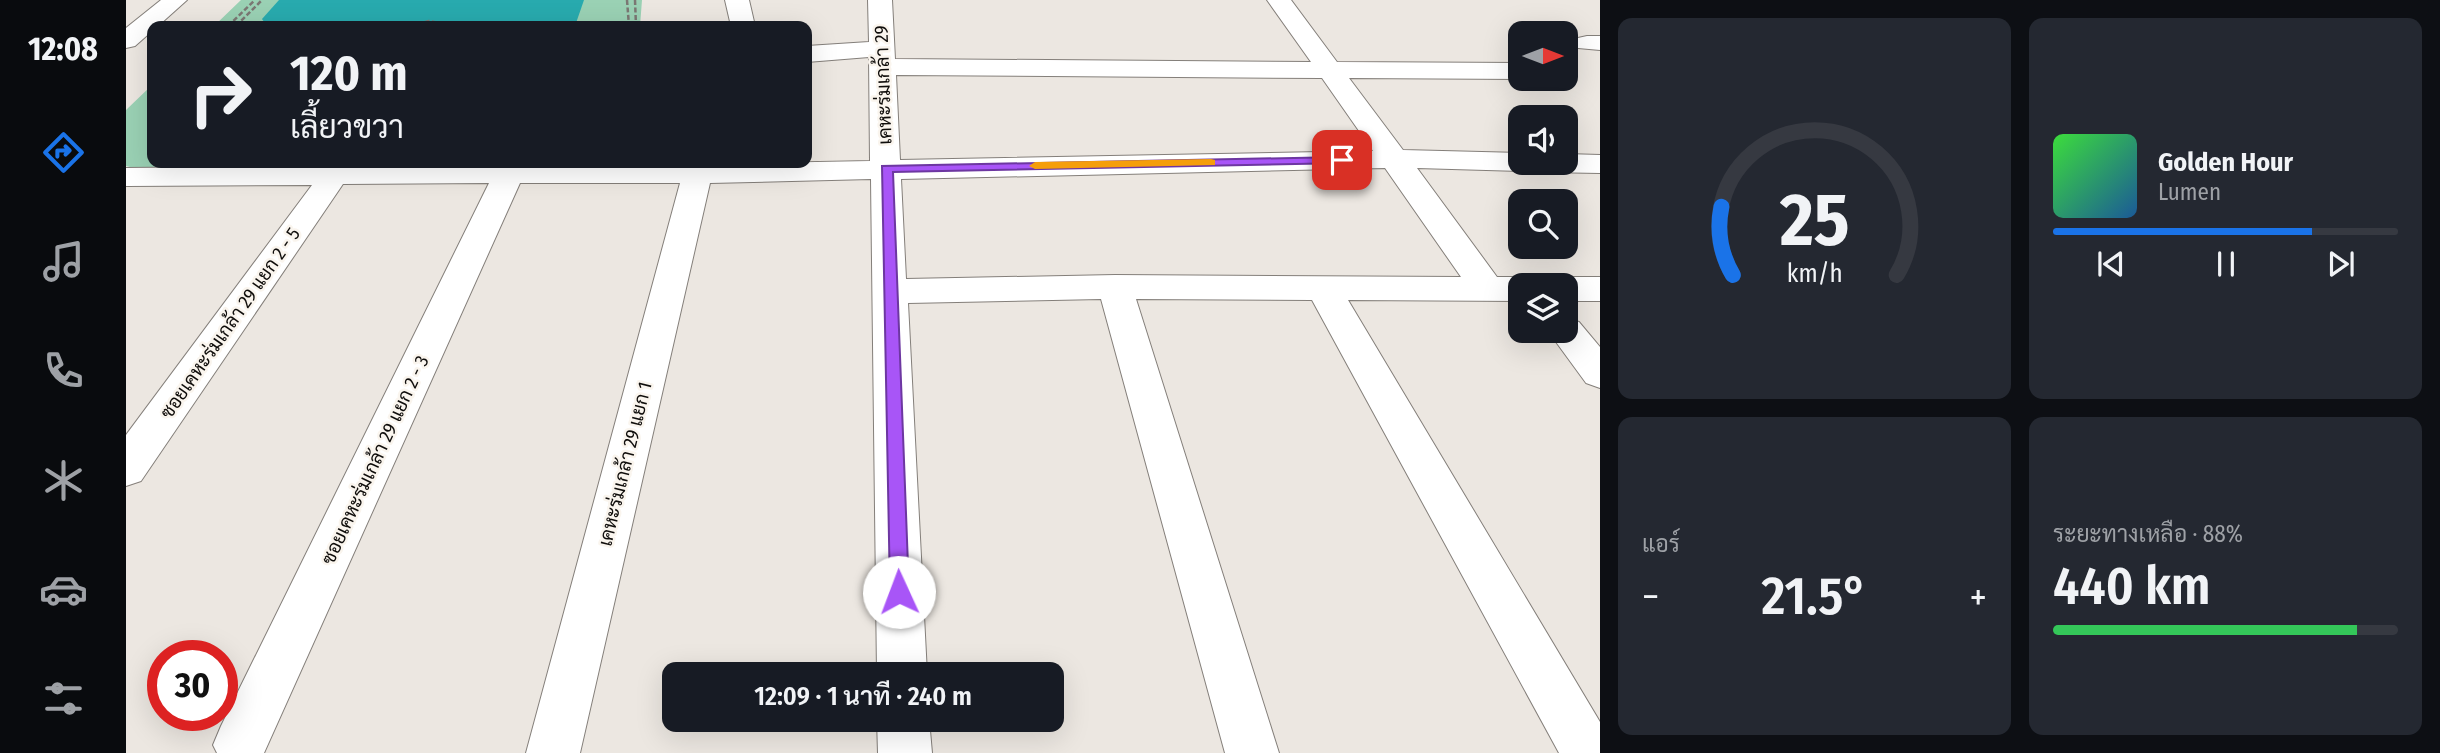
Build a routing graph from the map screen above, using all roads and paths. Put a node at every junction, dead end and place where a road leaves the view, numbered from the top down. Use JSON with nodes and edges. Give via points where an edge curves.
{"nodes":[{"id":1,"x":175,"y":0,"type":"edge"},
{"id":2,"x":254,"y":0,"type":"edge"},
{"id":3,"x":262,"y":0,"type":"edge"},
{"id":4,"x":627,"y":0,"type":"edge"},
{"id":5,"x":635,"y":0,"type":"edge"},
{"id":6,"x":737,"y":0,"type":"edge"},
{"id":7,"x":880,"y":0,"type":"edge"},
{"id":8,"x":1279,"y":0,"type":"edge"},
{"id":9,"x":150,"y":21,"type":"edge"},
{"id":10,"x":233,"y":21,"type":"edge"},
{"id":11,"x":241,"y":21,"type":"edge"},
{"id":12,"x":629,"y":21,"type":"edge"},
{"id":13,"x":636,"y":21,"type":"edge"},
{"id":14,"x":742,"y":21,"type":"edge"},
{"id":15,"x":147,"y":23,"type":"edge"},
{"id":16,"x":126,"y":41,"type":"edge"},
{"id":17,"x":812,"y":54,"type":"edge"},
{"id":18,"x":881,"y":58,"type":"junction"},
{"id":19,"x":1327,"y":69,"type":"junction"},
{"id":20,"x":1508,"y":71,"type":"edge"},
{"id":21,"x":1395,"y":159,"type":"junction"},
{"id":22,"x":1508,"y":162,"type":"edge"},
{"id":23,"x":1578,"y":164,"type":"edge"},
{"id":24,"x":1600,"y":164,"type":"edge"},
{"id":25,"x":770,"y":168,"type":"edge"},
{"id":26,"x":887,"y":168,"type":"junction"},
{"id":27,"x":509,"y":174,"type":"junction"},
{"id":28,"x":696,"y":175,"type":"junction"},
{"id":29,"x":333,"y":177,"type":"junction"},
{"id":30,"x":137,"y":178,"type":"edge"},
{"id":31,"x":126,"y":202,"type":"edge"},
{"id":32,"x":1115,"y":286,"type":"junction"},
{"id":33,"x":1323,"y":288,"type":"junction"},
{"id":34,"x":1504,"y":289,"type":"edge"},
{"id":35,"x":1578,"y":289,"type":"edge"},
{"id":36,"x":1600,"y":289,"type":"edge"},
{"id":37,"x":890,"y":291,"type":"junction"},
{"id":38,"x":1576,"y":343,"type":"edge"},
{"id":39,"x":1600,"y":373,"type":"edge"},
{"id":40,"x":126,"y":468,"type":"edge"},
{"id":41,"x":902,"y":662,"type":"edge"},
{"id":42,"x":904,"y":732,"type":"edge"},
{"id":43,"x":240,"y":745,"type":"dead end"},
{"id":44,"x":553,"y":753,"type":"edge"},
{"id":45,"x":905,"y":753,"type":"edge"},
{"id":46,"x":1252,"y":753,"type":"edge"},
{"id":47,"x":1588,"y":753,"type":"edge"}],
"edges":[{"from":1,"to":9,"type":"street"},
{"from":2,"to":10,"type":"path"},
{"from":3,"to":11,"type":"path"},
{"from":4,"to":12,"type":"path"},
{"from":5,"to":13,"type":"path"},
{"from":6,"to":14,"type":"street"},
{"from":7,"to":18,"type":"street","name":"เคหะร่มเกล้า 29"},
{"from":8,"to":19,"type":"street"},
{"from":15,"to":16,"type":"street"},
{"from":17,"to":18,"type":"street"},
{"from":18,"to":19,"type":"street"},
{"from":18,"to":26,"type":"street","name":"เคหะร่มเกล้า 29"},
{"from":19,"to":20,"type":"street"},
{"from":19,"to":21,"type":"street"},
{"from":21,"to":22,"type":"street"},
{"from":21,"to":26,"type":"street"},
{"from":21,"to":34,"type":"street"},
{"from":23,"to":24,"type":"street"},
{"from":25,"to":26,"type":"street"},
{"from":25,"to":28,"type":"street"},
{"from":26,"to":37,"type":"street","name":"เคหะร่มเกล้า 29"},
{"from":27,"to":28,"type":"street"},
{"from":27,"to":29,"type":"street"},
{"from":27,"to":43,"type":"street","name":"ซอยเคหะร่มเกล้า 29 แยก 2 - 3"},
{"from":28,"to":44,"type":"street","name":"เคหะร่มเกล้า 29 แยก 1"},
{"from":29,"to":30,"type":"street"},
{"from":29,"to":40,"type":"street","name":"ซอยเคหะร่มเกล้า 29 แยก 2 - 5"},
{"from":30,"to":31,"type":"street"},
{"from":32,"to":33,"type":"street"},
{"from":32,"to":37,"type":"street"},
{"from":32,"to":46,"type":"street"},
{"from":33,"to":34,"type":"street"},
{"from":33,"to":47,"type":"street"},
{"from":35,"to":36,"type":"street"},
{"from":37,"to":41,"type":"street","name":"เคหะร่มเกล้า 29"},
{"from":38,"to":39,"type":"street"},
{"from":42,"to":45,"type":"street"}]}
